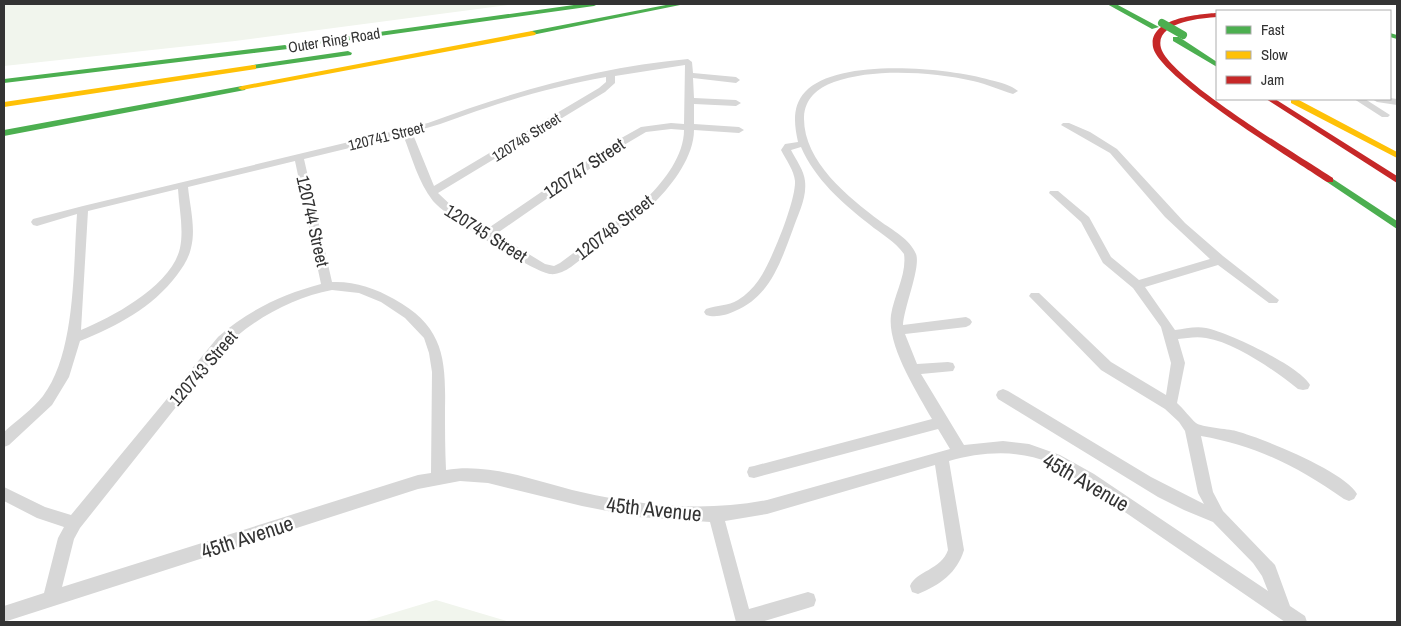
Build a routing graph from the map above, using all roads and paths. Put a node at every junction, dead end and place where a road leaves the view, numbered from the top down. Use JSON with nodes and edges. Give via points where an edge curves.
{"nodes":[{"id":1,"x":594,"y":4,"type":"edge"},
{"id":2,"x":668,"y":4,"type":"edge"},
{"id":3,"x":681,"y":4,"type":"edge"},
{"id":4,"x":1111,"y":4,"type":"edge"},
{"id":5,"x":1125,"y":4,"type":"edge"},
{"id":6,"x":1216,"y":15,"type":"edge"},
{"id":7,"x":1159,"y":25,"type":"junction"},
{"id":8,"x":1180,"y":37,"type":"junction"},
{"id":9,"x":434,"y":40,"type":"dead end"},
{"id":10,"x":314,"y":43,"type":"dead end"},
{"id":11,"x":356,"y":52,"type":"dead end"},
{"id":12,"x":1216,"y":55,"type":"edge"},
{"id":13,"x":395,"y":59,"type":"junction"},
{"id":14,"x":688,"y":62,"type":"joint"},
{"id":15,"x":1216,"y":64,"type":"edge"},
{"id":16,"x":611,"y":74,"type":"junction"},
{"id":17,"x":690,"y":75,"type":"junction"},
{"id":18,"x":736,"y":80,"type":"dead end"},
{"id":19,"x":4,"y":81,"type":"edge"},
{"id":20,"x":4,"y":89,"type":"edge"},
{"id":21,"x":1013,"y":91,"type":"dead end"},
{"id":22,"x":1272,"y":100,"type":"edge"},
{"id":23,"x":1287,"y":100,"type":"edge"},
{"id":24,"x":1291,"y":100,"type":"edge"},
{"id":25,"x":1360,"y":100,"type":"edge"},
{"id":26,"x":1384,"y":100,"type":"edge"},
{"id":27,"x":690,"y":101,"type":"junction"},
{"id":28,"x":1397,"y":102,"type":"edge"},
{"id":29,"x":736,"y":103,"type":"dead end"},
{"id":30,"x":4,"y":105,"type":"edge"},
{"id":31,"x":1385,"y":115,"type":"dead end"},
{"id":32,"x":4,"y":121,"type":"edge"},
{"id":33,"x":1066,"y":125,"type":"dead end"},
{"id":34,"x":689,"y":128,"type":"junction"},
{"id":35,"x":739,"y":130,"type":"dead end"},
{"id":36,"x":407,"y":131,"type":"junction"},
{"id":37,"x":4,"y":133,"type":"edge"},
{"id":38,"x":802,"y":144,"type":"junction"},
{"id":39,"x":1397,"y":155,"type":"edge"},
{"id":40,"x":298,"y":157,"type":"junction"},
{"id":41,"x":1397,"y":170,"type":"edge"},
{"id":42,"x":1397,"y":180,"type":"edge"},
{"id":43,"x":182,"y":185,"type":"junction"},
{"id":44,"x":432,"y":192,"type":"junction"},
{"id":45,"x":1054,"y":193,"type":"dead end"},
{"id":46,"x":83,"y":209,"type":"junction"},
{"id":47,"x":37,"y":222,"type":"dead end"},
{"id":48,"x":1397,"y":226,"type":"edge"},
{"id":49,"x":487,"y":235,"type":"junction"},
{"id":50,"x":1219,"y":260,"type":"junction"},
{"id":51,"x":552,"y":271,"type":"joint"},
{"id":52,"x":1137,"y":285,"type":"junction"},
{"id":53,"x":327,"y":286,"type":"junction"},
{"id":54,"x":1035,"y":296,"type":"dead end"},
{"id":55,"x":1273,"y":300,"type":"dead end"},
{"id":56,"x":710,"y":312,"type":"dead end"},
{"id":57,"x":966,"y":322,"type":"dead end"},
{"id":58,"x":898,"y":330,"type":"junction"},
{"id":59,"x":1171,"y":336,"type":"junction"},
{"id":60,"x":74,"y":338,"type":"junction"},
{"id":61,"x":948,"y":367,"type":"dead end"},
{"id":62,"x":913,"y":369,"type":"junction"},
{"id":63,"x":1303,"y":385,"type":"dead end"},
{"id":64,"x":1003,"y":395,"type":"dead end"},
{"id":65,"x":1170,"y":405,"type":"junction"},
{"id":66,"x":942,"y":422,"type":"junction"},
{"id":67,"x":1192,"y":429,"type":"junction"},
{"id":68,"x":4,"y":441,"type":"edge"},
{"id":69,"x":960,"y":452,"type":"junction"},
{"id":70,"x":942,"y":458,"type":"junction"},
{"id":71,"x":754,"y":472,"type":"dead end"},
{"id":72,"x":439,"y":477,"type":"junction"},
{"id":73,"x":4,"y":494,"type":"edge"},
{"id":74,"x":1349,"y":494,"type":"dead end"},
{"id":75,"x":716,"y":515,"type":"junction"},
{"id":76,"x":1218,"y":516,"type":"junction"},
{"id":77,"x":74,"y":523,"type":"junction"},
{"id":78,"x":918,"y":586,"type":"dead end"},
{"id":79,"x":51,"y":599,"type":"junction"},
{"id":80,"x":808,"y":600,"type":"dead end"},
{"id":81,"x":1284,"y":612,"type":"junction"},
{"id":82,"x":4,"y":614,"type":"edge"},
{"id":83,"x":744,"y":621,"type":"edge"},
{"id":84,"x":1299,"y":622,"type":"edge"}],
"edges":[{"from":1,"to":10,"type":"main road","name":"Outer Ring Road"},
{"from":2,"to":9,"type":"main road"},
{"from":3,"to":13,"type":"main road"},
{"from":4,"to":7,"type":"main road"},
{"from":5,"to":7,"type":"main road"},
{"from":6,"to":48,"type":"main road","via":[[1184,19],[1165,28],[1158,38],[1157,47],[1166,62],[1207,97]]},
{"from":7,"to":8,"type":"main road"},
{"from":8,"to":12,"type":"main road"},
{"from":8,"to":15,"type":"main road"},
{"from":11,"to":30,"type":"main road","name":"Outer Ring Road"},
{"from":13,"to":32,"type":"main road"},
{"from":13,"to":37,"type":"main road"},
{"from":14,"to":16,"type":"street","name":"120741 Street"},
{"from":14,"to":17,"type":"street","name":"120748 Street"},
{"from":16,"to":36,"type":"street","name":"120741 Street","via":[[493,102]]},
{"from":16,"to":44,"type":"street","name":"120746 Street","via":[[610,83],[602,90]]},
{"from":17,"to":18,"type":"street"},
{"from":17,"to":27,"type":"street","name":"120748 Street"},
{"from":19,"to":20,"type":"main road","name":"Outer Ring Road","via":[[294,46]]},
{"from":21,"to":38,"type":"street","via":[[988,81],[936,72],[896,71],[844,76],[817,87],[806,98],[799,114]]},
{"from":22,"to":42,"type":"main road"},
{"from":23,"to":41,"type":"main road"},
{"from":24,"to":39,"type":"main road"},
{"from":25,"to":31,"type":"street"},
{"from":26,"to":28,"type":"street"},
{"from":27,"to":29,"type":"street"},
{"from":27,"to":34,"type":"street","name":"120748 Street"},
{"from":33,"to":50,"type":"street","via":[[1098,140],[1118,155],[1168,214]]},
{"from":34,"to":35,"type":"street","name":"120747 Street"},
{"from":34,"to":49,"type":"street","name":"120747 Street","via":[[654,127],[638,132]]},
{"from":34,"to":51,"type":"street","name":"120748 Street","via":[[687,149],[658,194],[567,264]]},
{"from":36,"to":40,"type":"street","name":"120741 Street"},
{"from":36,"to":44,"type":"street","name":"120745 Street"},
{"from":38,"to":56,"type":"street","via":[[789,146],[786,150],[801,186],[766,280],[745,302]]},
{"from":38,"to":58,"type":"street","via":[[844,196],[897,239],[910,254],[911,266],[898,306]]},
{"from":40,"to":43,"type":"street","name":"120741 Street"},
{"from":40,"to":53,"type":"street","name":"120744 Street"},
{"from":43,"to":46,"type":"street","name":"120741 Street"},
{"from":43,"to":60,"type":"street","via":[[185,249],[169,277],[150,298],[126,315]]},
{"from":44,"to":49,"type":"street","name":"120745 Street","via":[[445,208]]},
{"from":45,"to":52,"type":"street","via":[[1085,220],[1107,260]]},
{"from":46,"to":47,"type":"street","name":"120741 Street"},
{"from":46,"to":60,"type":"street"},
{"from":49,"to":51,"type":"street","name":"120745 Street"},
{"from":50,"to":52,"type":"street"},
{"from":50,"to":55,"type":"street"},
{"from":52,"to":59,"type":"street"},
{"from":53,"to":72,"type":"street","name":"120743 Street","via":[[368,291],[410,316],[428,333],[438,362]]},
{"from":53,"to":77,"type":"street","name":"120743 Street","via":[[259,313],[231,333],[208,356]]},
{"from":54,"to":65,"type":"street","via":[[1106,366]]},
{"from":57,"to":58,"type":"street"},
{"from":58,"to":62,"type":"street"},
{"from":59,"to":63,"type":"street","via":[[1191,332],[1219,337],[1281,368]]},
{"from":59,"to":65,"type":"street","via":[[1178,363]]},
{"from":60,"to":68,"type":"street","via":[[56,388],[47,401]]},
{"from":61,"to":62,"type":"street"},
{"from":62,"to":66,"type":"street"},
{"from":64,"to":76,"type":"street","via":[[1051,421],[1167,494]]},
{"from":65,"to":67,"type":"street"},
{"from":66,"to":69,"type":"street"},
{"from":66,"to":71,"type":"street"},
{"from":67,"to":74,"type":"street","via":[[1255,441],[1285,454]]},
{"from":67,"to":76,"type":"street","via":[[1206,493]]},
{"from":69,"to":70,"type":"street","name":"45th Avenue"},
{"from":69,"to":81,"type":"street","name":"45th Avenue","via":[[1002,447],[1029,450],[1055,459],[1090,479]]},
{"from":70,"to":75,"type":"street","name":"45th Avenue","via":[[767,507]]},
{"from":70,"to":78,"type":"street","via":[[956,550],[947,568]]},
{"from":72,"to":75,"type":"street","name":"45th Avenue","via":[[460,474],[488,476],[638,510]]},
{"from":72,"to":79,"type":"street","name":"45th Avenue"},
{"from":73,"to":77,"type":"street","via":[[42,513]]},
{"from":75,"to":83,"type":"street"},
{"from":76,"to":81,"type":"street","via":[[1269,571]]},
{"from":77,"to":79,"type":"street","name":"120743 Street","via":[[66,538]]},
{"from":79,"to":82,"type":"street","name":"45th Avenue"},
{"from":80,"to":83,"type":"street"},
{"from":81,"to":84,"type":"street","name":"45th Avenue"}]}
